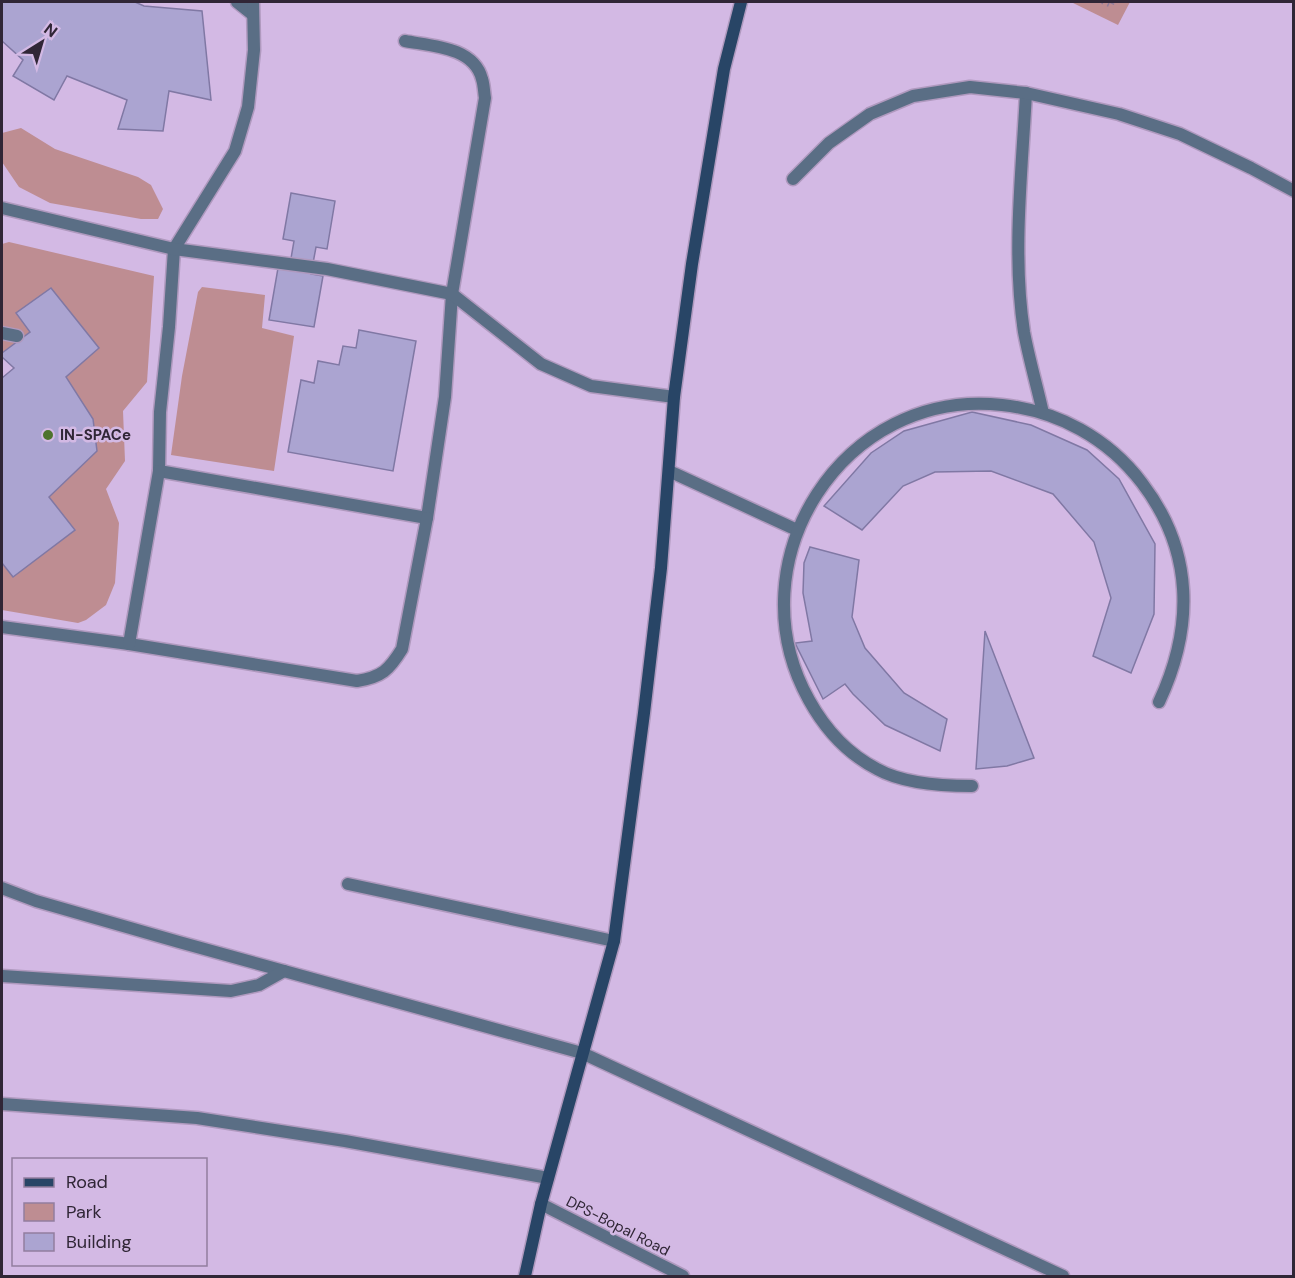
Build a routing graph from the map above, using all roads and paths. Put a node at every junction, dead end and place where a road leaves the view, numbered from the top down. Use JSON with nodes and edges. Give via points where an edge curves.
{"nodes":[{"id":1,"x":237,"y":2,"type":"edge"},
{"id":2,"x":741,"y":2,"type":"edge"},
{"id":3,"x":1102,"y":2,"type":"edge"},
{"id":4,"x":1113,"y":2,"type":"edge"},
{"id":5,"x":252,"y":8,"type":"edge"},
{"id":6,"x":405,"y":41,"type":"dead end"},
{"id":7,"x":1026,"y":93,"type":"junction"},
{"id":8,"x":793,"y":179,"type":"dead end"},
{"id":9,"x":1293,"y":191,"type":"edge"},
{"id":10,"x":2,"y":208,"type":"edge"},
{"id":11,"x":174,"y":249,"type":"junction"},
{"id":12,"x":452,"y":294,"type":"junction"},
{"id":13,"x":2,"y":333,"type":"edge"},
{"id":14,"x":17,"y":336,"type":"dead end"},
{"id":15,"x":674,"y":397,"type":"junction"},
{"id":16,"x":1043,"y":413,"type":"junction"},
{"id":17,"x":159,"y":471,"type":"junction"},
{"id":18,"x":669,"y":471,"type":"junction"},
{"id":19,"x":427,"y":518,"type":"junction"},
{"id":20,"x":797,"y":530,"type":"junction"},
{"id":21,"x":2,"y":627,"type":"edge"},
{"id":22,"x":129,"y":644,"type":"junction"},
{"id":23,"x":1159,"y":702,"type":"dead end"},
{"id":24,"x":972,"y":786,"type":"dead end"},
{"id":25,"x":348,"y":884,"type":"dead end"},
{"id":26,"x":2,"y":888,"type":"edge"},
{"id":27,"x":614,"y":941,"type":"junction"},
{"id":28,"x":284,"y":971,"type":"junction"},
{"id":29,"x":2,"y":976,"type":"edge"},
{"id":30,"x":582,"y":1053,"type":"junction"},
{"id":31,"x":2,"y":1104,"type":"edge"},
{"id":32,"x":548,"y":1178,"type":"junction"},
{"id":33,"x":541,"y":1204,"type":"junction"},
{"id":34,"x":525,"y":1276,"type":"edge"},
{"id":35,"x":683,"y":1276,"type":"edge"},
{"id":36,"x":1063,"y":1276,"type":"edge"}],
"edges":[{"from":1,"to":5,"type":"street"},
{"from":2,"to":15,"type":"street","via":[[724,69]]},
{"from":3,"to":4,"type":"path","via":[[1111,6]]},
{"from":5,"to":11,"type":"street","via":[[255,50],[248,106],[235,151]]},
{"from":6,"to":12,"type":"street","via":[[449,49],[468,58],[482,77],[485,98]]},
{"from":7,"to":8,"type":"street","via":[[970,87],[913,96],[870,114],[829,143]]},
{"from":7,"to":9,"type":"street","via":[[1119,114],[1180,134]]},
{"from":7,"to":16,"type":"street","via":[[1019,276],[1024,332]]},
{"from":10,"to":11,"type":"street"},
{"from":11,"to":12,"type":"street","via":[[327,269]]},
{"from":11,"to":17,"type":"street"},
{"from":12,"to":15,"type":"street","via":[[542,364],[591,386]]},
{"from":12,"to":19,"type":"street","via":[[445,397]]},
{"from":13,"to":14,"type":"street"},
{"from":15,"to":18,"type":"street"},
{"from":16,"to":20,"type":"street","via":[[1017,406],[962,405],[935,409],[884,429],[841,462],[808,506]]},
{"from":16,"to":23,"type":"street","via":[[1093,436],[1128,465],[1164,518],[1174,543],[1183,588],[1183,624],[1176,660]]},
{"from":17,"to":19,"type":"street"},
{"from":17,"to":22,"type":"street"},
{"from":18,"to":20,"type":"street"},
{"from":18,"to":27,"type":"street","via":[[646,702]]},
{"from":19,"to":22,"type":"street","via":[[402,649],[391,667],[375,678],[357,681]]},
{"from":20,"to":24,"type":"street","via":[[784,583],[786,638],[803,690],[817,714],[853,754],[879,771],[911,780]]},
{"from":21,"to":22,"type":"street"},
{"from":25,"to":27,"type":"street"},
{"from":26,"to":28,"type":"street"},
{"from":27,"to":30,"type":"street"},
{"from":28,"to":29,"type":"street","via":[[259,985],[231,992]]},
{"from":28,"to":30,"type":"street"},
{"from":30,"to":32,"type":"street"},
{"from":30,"to":36,"type":"street"},
{"from":31,"to":32,"type":"street","via":[[197,1118]]},
{"from":32,"to":33,"type":"street"},
{"from":33,"to":34,"type":"street"},
{"from":33,"to":35,"type":"street","name":"DPS-Bopal Road"}]}
